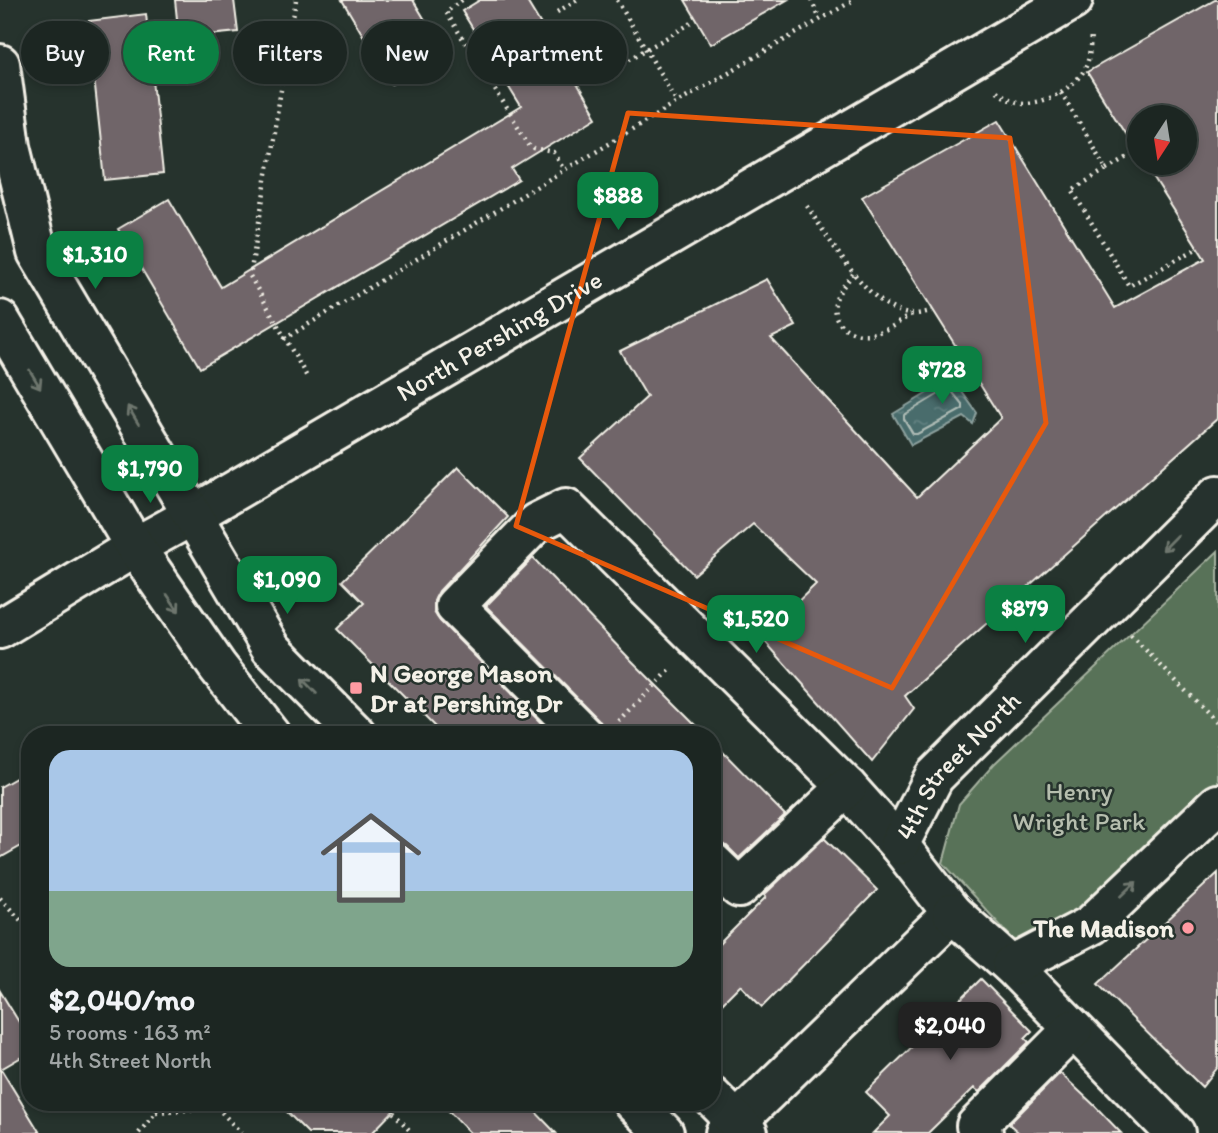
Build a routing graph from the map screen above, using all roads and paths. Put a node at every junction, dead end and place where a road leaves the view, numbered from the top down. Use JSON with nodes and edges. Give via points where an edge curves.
{"nodes":[{"id":1,"x":296,"y":0,"type":"edge"},
{"id":2,"x":463,"y":0,"type":"edge"},
{"id":3,"x":577,"y":0,"type":"edge"},
{"id":4,"x":617,"y":0,"type":"edge"},
{"id":5,"x":811,"y":0,"type":"edge"},
{"id":6,"x":853,"y":0,"type":"edge"},
{"id":7,"x":1073,"y":0,"type":"edge"},
{"id":8,"x":557,"y":12,"type":"dead end"},
{"id":9,"x":820,"y":19,"type":"junction"},
{"id":10,"x":695,"y":21,"type":"dead end"},
{"id":11,"x":1091,"y":35,"type":"dead end"},
{"id":12,"x":647,"y":49,"type":"junction"},
{"id":13,"x":627,"y":61,"type":"edge"},
{"id":14,"x":0,"y":64,"type":"edge"},
{"id":15,"x":996,"y":91,"type":"dead end"},
{"id":16,"x":1061,"y":92,"type":"junction"},
{"id":17,"x":677,"y":102,"type":"junction"},
{"id":18,"x":1127,"y":158,"type":"edge"},
{"id":19,"x":1107,"y":169,"type":"junction"},
{"id":20,"x":564,"y":170,"type":"junction"},
{"id":21,"x":807,"y":206,"type":"dead end"},
{"id":22,"x":1196,"y":249,"type":"dead end"},
{"id":23,"x":853,"y":274,"type":"junction"},
{"id":24,"x":932,"y":311,"type":"dead end"},
{"id":25,"x":911,"y":314,"type":"junction"},
{"id":26,"x":0,"y":320,"type":"edge"},
{"id":27,"x":284,"y":339,"type":"junction"},
{"id":28,"x":307,"y":377,"type":"dead end"},
{"id":29,"x":1218,"y":495,"type":"edge"},
{"id":30,"x":193,"y":515,"type":"junction"},
{"id":31,"x":135,"y":547,"type":"junction"},
{"id":32,"x":0,"y":629,"type":"edge"},
{"id":33,"x":1129,"y":633,"type":"dead end"},
{"id":34,"x":699,"y":640,"type":"junction"},
{"id":35,"x":1218,"y":724,"type":"edge"},
{"id":36,"x":264,"y":726,"type":"edge"},
{"id":37,"x":347,"y":726,"type":"edge"},
{"id":38,"x":594,"y":726,"type":"edge"},
{"id":39,"x":605,"y":726,"type":"edge"},
{"id":40,"x":847,"y":787,"type":"junction"},
{"id":41,"x":1218,"y":804,"type":"edge"},
{"id":42,"x":899,"y":845,"type":"junction"},
{"id":43,"x":721,"y":871,"type":"edge"},
{"id":44,"x":0,"y":898,"type":"edge"},
{"id":45,"x":952,"y":913,"type":"junction"},
{"id":46,"x":21,"y":920,"type":"edge"},
{"id":47,"x":1012,"y":966,"type":"junction"},
{"id":48,"x":1073,"y":1029,"type":"junction"},
{"id":49,"x":172,"y":1111,"type":"edge"},
{"id":50,"x":221,"y":1111,"type":"edge"},
{"id":51,"x":392,"y":1111,"type":"edge"},
{"id":52,"x":642,"y":1111,"type":"edge"},
{"id":53,"x":156,"y":1112,"type":"joint"},
{"id":54,"x":731,"y":1121,"type":"edge"},
{"id":55,"x":976,"y":1131,"type":"edge"},
{"id":56,"x":139,"y":1133,"type":"edge"},
{"id":57,"x":241,"y":1133,"type":"edge"},
{"id":58,"x":412,"y":1133,"type":"edge"},
{"id":59,"x":664,"y":1133,"type":"edge"},
{"id":60,"x":1175,"y":1133,"type":"edge"}],
"edges":[{"from":1,"to":27,"type":"path","via":[[250,276]]},
{"from":2,"to":20,"type":"path","via":[[446,12],[529,144],[554,153]]},
{"from":3,"to":8,"type":"path"},
{"from":4,"to":12,"type":"path"},
{"from":5,"to":9,"type":"path"},
{"from":6,"to":9,"type":"path"},
{"from":7,"to":30,"type":"street","name":"North Pershing Drive"},
{"from":9,"to":17,"type":"path"},
{"from":10,"to":12,"type":"path"},
{"from":11,"to":16,"type":"path","via":[[1090,56],[1083,71]]},
{"from":12,"to":13,"type":"path"},
{"from":12,"to":17,"type":"path"},
{"from":30,"to":14,"type":"street","one_way":true,"via":[[37,252],[11,146]]},
{"from":15,"to":16,"type":"path","via":[[1014,102],[1034,102]]},
{"from":16,"to":19,"type":"path"},
{"from":17,"to":20,"type":"path"},
{"from":18,"to":19,"type":"path"},
{"from":19,"to":22,"type":"path","via":[[1072,190],[1129,286]]},
{"from":20,"to":27,"type":"path"},
{"from":21,"to":23,"type":"path"},
{"from":23,"to":25,"type":"path","via":[[882,303]]},
{"from":23,"to":25,"type":"path","via":[[834,309],[844,329],[878,333]]},
{"from":24,"to":25,"type":"path"},
{"from":26,"to":31,"type":"street","one_way":true},
{"from":27,"to":28,"type":"path"},
{"from":29,"to":42,"type":"street","name":"4th Street North","one_way":true,"via":[[934,777]]},
{"from":30,"to":31,"type":"street","name":"North Pershing Drive"},
{"from":37,"to":30,"type":"street","one_way":true,"via":[[271,648]]},
{"from":31,"to":32,"type":"street","name":"North Pershing Drive"},
{"from":31,"to":36,"type":"street","one_way":true,"via":[[216,666]]},
{"from":33,"to":35,"type":"path"},
{"from":34,"to":38,"type":"street","via":[[566,508],[536,523],[455,606]]},
{"from":34,"to":39,"type":"path"},
{"from":34,"to":40,"type":"street"},
{"from":40,"to":42,"type":"street"},
{"from":40,"to":43,"type":"street","via":[[739,888]]},
{"from":47,"to":41,"type":"street","one_way":true,"via":[[1091,925]]},
{"from":42,"to":45,"type":"street","name":"4th Street North"},
{"from":44,"to":46,"type":"path"},
{"from":45,"to":47,"type":"street","name":"4th Street North"},
{"from":45,"to":54,"type":"street"},
{"from":47,"to":48,"type":"street","name":"4th Street North"},
{"from":48,"to":55,"type":"street"},
{"from":48,"to":60,"type":"street","name":"4th Street North"},
{"from":49,"to":53,"type":"path"},
{"from":50,"to":57,"type":"path"},
{"from":51,"to":58,"type":"path"},
{"from":52,"to":59,"type":"street"},
{"from":53,"to":56,"type":"path"}]}
